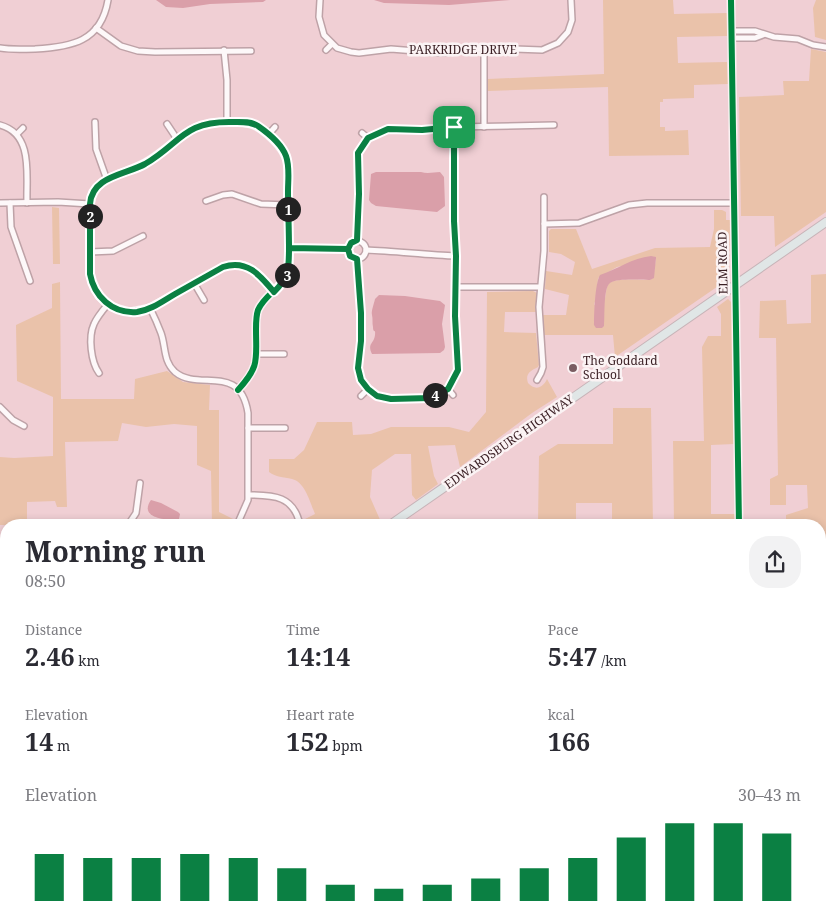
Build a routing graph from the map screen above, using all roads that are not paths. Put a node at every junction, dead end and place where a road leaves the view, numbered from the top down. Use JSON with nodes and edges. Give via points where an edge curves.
{"nodes":[{"id":1,"x":108,"y":0,"type":"edge"},
{"id":2,"x":320,"y":0,"type":"edge"},
{"id":3,"x":571,"y":0,"type":"edge"},
{"id":4,"x":731,"y":0,"type":"edge"},
{"id":5,"x":96,"y":28,"type":"junction"},
{"id":6,"x":731,"y":31,"type":"junction"},
{"id":7,"x":763,"y":35,"type":"junction"},
{"id":8,"x":732,"y":38,"type":"junction"},
{"id":9,"x":332,"y":44,"type":"junction"},
{"id":10,"x":826,"y":47,"type":"edge"},
{"id":11,"x":0,"y":48,"type":"edge"},
{"id":12,"x":484,"y":49,"type":"junction"},
{"id":13,"x":224,"y":50,"type":"junction"},
{"id":14,"x":326,"y":50,"type":"dead end"},
{"id":15,"x":251,"y":51,"type":"dead end"},
{"id":16,"x":95,"y":122,"type":"dead end"},
{"id":17,"x":227,"y":122,"type":"junction"},
{"id":18,"x":167,"y":124,"type":"dead end"},
{"id":19,"x":0,"y":125,"type":"edge"},
{"id":20,"x":554,"y":125,"type":"dead end"},
{"id":21,"x":275,"y":127,"type":"dead end"},
{"id":22,"x":454,"y":127,"type":"junction"},
{"id":23,"x":484,"y":127,"type":"junction"},
{"id":24,"x":23,"y":128,"type":"dead end"},
{"id":25,"x":362,"y":133,"type":"dead end"},
{"id":26,"x":17,"y":134,"type":"junction"},
{"id":27,"x":268,"y":135,"type":"junction"},
{"id":28,"x":368,"y":138,"type":"junction"},
{"id":29,"x":177,"y":139,"type":"junction"},
{"id":30,"x":107,"y":180,"type":"junction"},
{"id":31,"x":544,"y":197,"type":"dead end"},
{"id":32,"x":206,"y":202,"type":"dead end"},
{"id":33,"x":0,"y":203,"type":"edge"},
{"id":34,"x":10,"y":203,"type":"junction"},
{"id":35,"x":27,"y":203,"type":"junction"},
{"id":36,"x":734,"y":203,"type":"junction"},
{"id":37,"x":90,"y":204,"type":"junction"},
{"id":38,"x":288,"y":204,"type":"junction"},
{"id":39,"x":826,"y":222,"type":"edge"},
{"id":40,"x":544,"y":224,"type":"junction"},
{"id":41,"x":143,"y":236,"type":"dead end"},
{"id":42,"x":357,"y":240,"type":"junction"},
{"id":43,"x":289,"y":248,"type":"junction"},
{"id":44,"x":348,"y":249,"type":"junction"},
{"id":45,"x":366,"y":250,"type":"junction"},
{"id":46,"x":90,"y":252,"type":"junction"},
{"id":47,"x":456,"y":256,"type":"junction"},
{"id":48,"x":357,"y":259,"type":"junction"},
{"id":49,"x":30,"y":281,"type":"dead end"},
{"id":50,"x":194,"y":283,"type":"junction"},
{"id":51,"x":734,"y":285,"type":"junction"},
{"id":52,"x":456,"y":287,"type":"junction"},
{"id":53,"x":540,"y":287,"type":"junction"},
{"id":54,"x":274,"y":292,"type":"junction"},
{"id":55,"x":204,"y":300,"type":"dead end"},
{"id":56,"x":108,"y":304,"type":"junction"},
{"id":57,"x":150,"y":308,"type":"junction"},
{"id":58,"x":256,"y":354,"type":"junction"},
{"id":59,"x":284,"y":354,"type":"dead end"},
{"id":60,"x":100,"y":373,"type":"dead end"},
{"id":61,"x":537,"y":380,"type":"dead end"},
{"id":62,"x":368,"y":389,"type":"junction"},
{"id":63,"x":448,"y":389,"type":"junction"},
{"id":64,"x":238,"y":390,"type":"junction"},
{"id":65,"x":453,"y":395,"type":"dead end"},
{"id":66,"x":361,"y":396,"type":"dead end"},
{"id":67,"x":0,"y":407,"type":"edge"},
{"id":68,"x":24,"y":426,"type":"dead end"},
{"id":69,"x":248,"y":428,"type":"junction"},
{"id":70,"x":285,"y":428,"type":"dead end"},
{"id":71,"x":140,"y":483,"type":"dead end"},
{"id":72,"x":249,"y":495,"type":"junction"},
{"id":73,"x":132,"y":519,"type":"edge"},
{"id":74,"x":240,"y":519,"type":"edge"},
{"id":75,"x":298,"y":519,"type":"edge"},
{"id":76,"x":399,"y":519,"type":"edge"},
{"id":77,"x":739,"y":519,"type":"edge"}],
"edges":[{"from":1,"to":5,"type":"street"},
{"from":2,"to":9,"type":"street","via":[[319,23]]},
{"from":3,"to":12,"type":"street","name":"PARKRIDGE DRIVE","via":[[572,20],[564,42],[542,50]]},
{"from":4,"to":6,"type":"street","name":"ELM ROAD"},
{"from":5,"to":11,"type":"street","via":[[80,41],[66,46]]},
{"from":5,"to":13,"type":"street","via":[[121,46],[138,51]]},
{"from":6,"to":7,"type":"street","via":[[754,31]]},
{"from":6,"to":8,"type":"street","name":"ELM ROAD"},
{"from":7,"to":8,"type":"street"},
{"from":7,"to":10,"type":"street","via":[[798,39]]},
{"from":8,"to":36,"type":"street","name":"ELM ROAD"},
{"from":9,"to":12,"type":"street","name":"PARKRIDGE DRIVE","via":[[359,52]]},
{"from":9,"to":14,"type":"street"},
{"from":12,"to":23,"type":"street"},
{"from":13,"to":15,"type":"street"},
{"from":13,"to":17,"type":"street"},
{"from":16,"to":30,"type":"street","via":[[97,154]]},
{"from":17,"to":27,"type":"street","via":[[250,123]]},
{"from":17,"to":29,"type":"street","via":[[200,124]]},
{"from":18,"to":29,"type":"street"},
{"from":19,"to":26,"type":"street"},
{"from":20,"to":23,"type":"street"},
{"from":21,"to":27,"type":"street"},
{"from":22,"to":23,"type":"street"},
{"from":22,"to":28,"type":"street","via":[[388,129]]},
{"from":22,"to":47,"type":"street"},
{"from":24,"to":26,"type":"street"},
{"from":25,"to":28,"type":"street"},
{"from":26,"to":35,"type":"street","via":[[26,156]]},
{"from":27,"to":38,"type":"street","via":[[283,150],[287,160]]},
{"from":28,"to":42,"type":"street","via":[[358,153]]},
{"from":29,"to":30,"type":"street","via":[[147,162]]},
{"from":30,"to":37,"type":"street","via":[[95,188]]},
{"from":31,"to":40,"type":"street"},
{"from":32,"to":38,"type":"street","via":[[223,194],[232,194],[265,204]]},
{"from":33,"to":34,"type":"street"},
{"from":34,"to":35,"type":"street"},
{"from":34,"to":49,"type":"street","via":[[11,227]]},
{"from":35,"to":37,"type":"street"},
{"from":36,"to":40,"type":"street","via":[[647,203],[608,211],[579,223]]},
{"from":36,"to":51,"type":"street","name":"ELM ROAD"},
{"from":37,"to":46,"type":"street"},
{"from":38,"to":43,"type":"street"},
{"from":39,"to":51,"type":"main road","name":"EDWARDSBURG HIGHWAY"},
{"from":40,"to":53,"type":"street"},
{"from":41,"to":46,"type":"street","via":[[113,251]]},
{"from":42,"to":44,"type":"street"},
{"from":42,"to":45,"type":"street","via":[[364,243]]},
{"from":43,"to":44,"type":"street"},
{"from":43,"to":54,"type":"street","via":[[287,275]]},
{"from":44,"to":48,"type":"street","via":[[350,256]]},
{"from":45,"to":47,"type":"street"},
{"from":45,"to":48,"type":"street","via":[[364,256]]},
{"from":46,"to":56,"type":"street","via":[[92,282],[99,296]]},
{"from":47,"to":52,"type":"street"},
{"from":48,"to":62,"type":"street","via":[[361,313],[358,368]]},
{"from":50,"to":54,"type":"street","via":[[223,267],[242,265],[256,271]]},
{"from":50,"to":55,"type":"street"},
{"from":50,"to":57,"type":"street"},
{"from":51,"to":76,"type":"main road","name":"EDWARDSBURG HIGHWAY"},
{"from":51,"to":77,"type":"street","name":"ELM ROAD"},
{"from":52,"to":53,"type":"street"},
{"from":52,"to":63,"type":"street","via":[[458,370]]},
{"from":53,"to":61,"type":"street","via":[[543,367]]},
{"from":54,"to":58,"type":"street","via":[[263,302],[257,315]]},
{"from":56,"to":57,"type":"street","via":[[130,312]]},
{"from":56,"to":60,"type":"street","via":[[92,330],[93,363]]},
{"from":57,"to":64,"type":"street","via":[[162,337],[165,357],[173,370],[185,378],[219,380]]},
{"from":58,"to":59,"type":"street"},
{"from":58,"to":64,"type":"street","via":[[252,374]]},
{"from":62,"to":63,"type":"street","via":[[377,396],[391,399],[430,398]]},
{"from":62,"to":66,"type":"street"},
{"from":63,"to":65,"type":"street"},
{"from":64,"to":69,"type":"street","via":[[247,407]]},
{"from":67,"to":68,"type":"street"},
{"from":69,"to":70,"type":"street"},
{"from":69,"to":72,"type":"street"},
{"from":71,"to":73,"type":"street","via":[[136,513]]},
{"from":72,"to":74,"type":"street"},
{"from":72,"to":75,"type":"street","via":[[272,496],[286,501]]}]}
